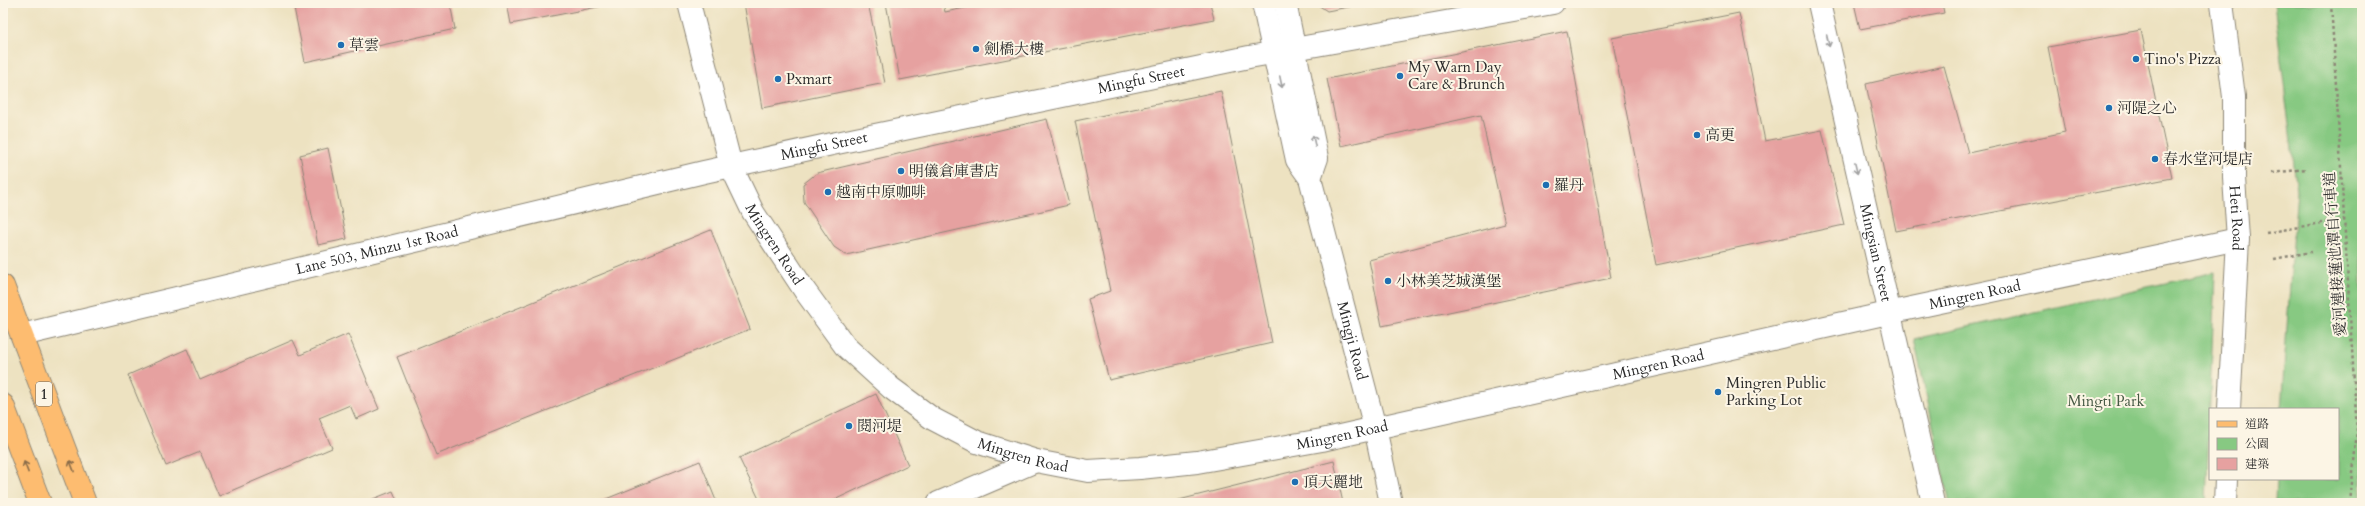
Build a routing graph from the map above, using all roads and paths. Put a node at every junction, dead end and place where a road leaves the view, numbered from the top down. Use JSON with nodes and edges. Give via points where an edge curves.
{"nodes":[{"id":1,"x":688,"y":3,"type":"edge"},
{"id":2,"x":1263,"y":3,"type":"edge"},
{"id":3,"x":1285,"y":3,"type":"edge"},
{"id":4,"x":1553,"y":3,"type":"edge"},
{"id":5,"x":1819,"y":3,"type":"edge"},
{"id":6,"x":2222,"y":3,"type":"edge"},
{"id":7,"x":2330,"y":3,"type":"edge"},
{"id":8,"x":1284,"y":50,"type":"junction"},
{"id":9,"x":731,"y":166,"type":"junction"},
{"id":10,"x":2306,"y":170,"type":"dead end"},
{"id":11,"x":2272,"y":172,"type":"dead end"},
{"id":12,"x":2344,"y":219,"type":"junction"},
{"id":13,"x":2238,"y":239,"type":"junction"},
{"id":14,"x":2311,"y":252,"type":"dead end"},
{"id":15,"x":2274,"y":259,"type":"dead end"},
{"id":16,"x":3,"y":286,"type":"edge"},
{"id":17,"x":1888,"y":313,"type":"junction"},
{"id":18,"x":22,"y":335,"type":"junction"},
{"id":19,"x":3,"y":405,"type":"edge"},
{"id":20,"x":2230,"y":408,"type":"edge"},
{"id":21,"x":1375,"y":428,"type":"junction"},
{"id":22,"x":1036,"y":461,"type":"junction"},
{"id":23,"x":2226,"y":480,"type":"edge"},
{"id":24,"x":40,"y":503,"type":"edge"},
{"id":25,"x":85,"y":503,"type":"edge"},
{"id":26,"x":938,"y":503,"type":"edge"},
{"id":27,"x":1391,"y":503,"type":"edge"},
{"id":28,"x":1933,"y":503,"type":"edge"},
{"id":29,"x":2225,"y":503,"type":"edge"},
{"id":30,"x":2350,"y":503,"type":"edge"}],
"edges":[{"from":1,"to":9,"type":"street","name":"Mingren Road"},
{"from":2,"to":8,"type":"street","name":"Mingji Road"},
{"from":3,"to":8,"type":"street","name":"Mingji Road"},
{"from":4,"to":8,"type":"street","name":"Mingfu Street"},
{"from":5,"to":17,"type":"street","name":"Mingsian Street","one_way":true},
{"from":6,"to":13,"type":"street","name":"Heti Road","via":[[2234,97],[2234,178]]},
{"from":7,"to":12,"type":"path","name":"愛河連接蓮池潭自行車道"},
{"from":8,"to":9,"type":"street","name":"Mingfu Street"},
{"from":8,"to":21,"type":"street","name":"Mingji Road","via":[[1317,158],[1310,178]]},
{"from":9,"to":18,"type":"street","name":"Lane 503, Minzu 1st Road"},
{"from":9,"to":22,"type":"street","name":"Mingren Road","via":[[753,212],[845,346],[891,388],[933,419],[977,442]]},
{"from":10,"to":11,"type":"path"},
{"from":12,"to":13,"type":"path"},
{"from":12,"to":30,"type":"path","name":"愛河連接蓮池潭自行車道","via":[[2357,431]]},
{"from":13,"to":17,"type":"street","name":"Mingren Road"},
{"from":13,"to":20,"type":"street","name":"Heti Road"},
{"from":14,"to":15,"type":"path"},
{"from":16,"to":18,"type":"main road","number":"1"},
{"from":17,"to":21,"type":"street","name":"Mingren Road"},
{"from":17,"to":28,"type":"street","name":"Mingsian Street"},
{"from":25,"to":18,"type":"main road","number":"1","one_way":true},
{"from":24,"to":19,"type":"main road","one_way":true},
{"from":21,"to":22,"type":"street","name":"Mingren Road","via":[[1203,461],[1140,468],[1088,471]]},
{"from":21,"to":27,"type":"street","name":"Mingji Road"},
{"from":22,"to":26,"type":"street"},
{"from":23,"to":29,"type":"street"}]}
